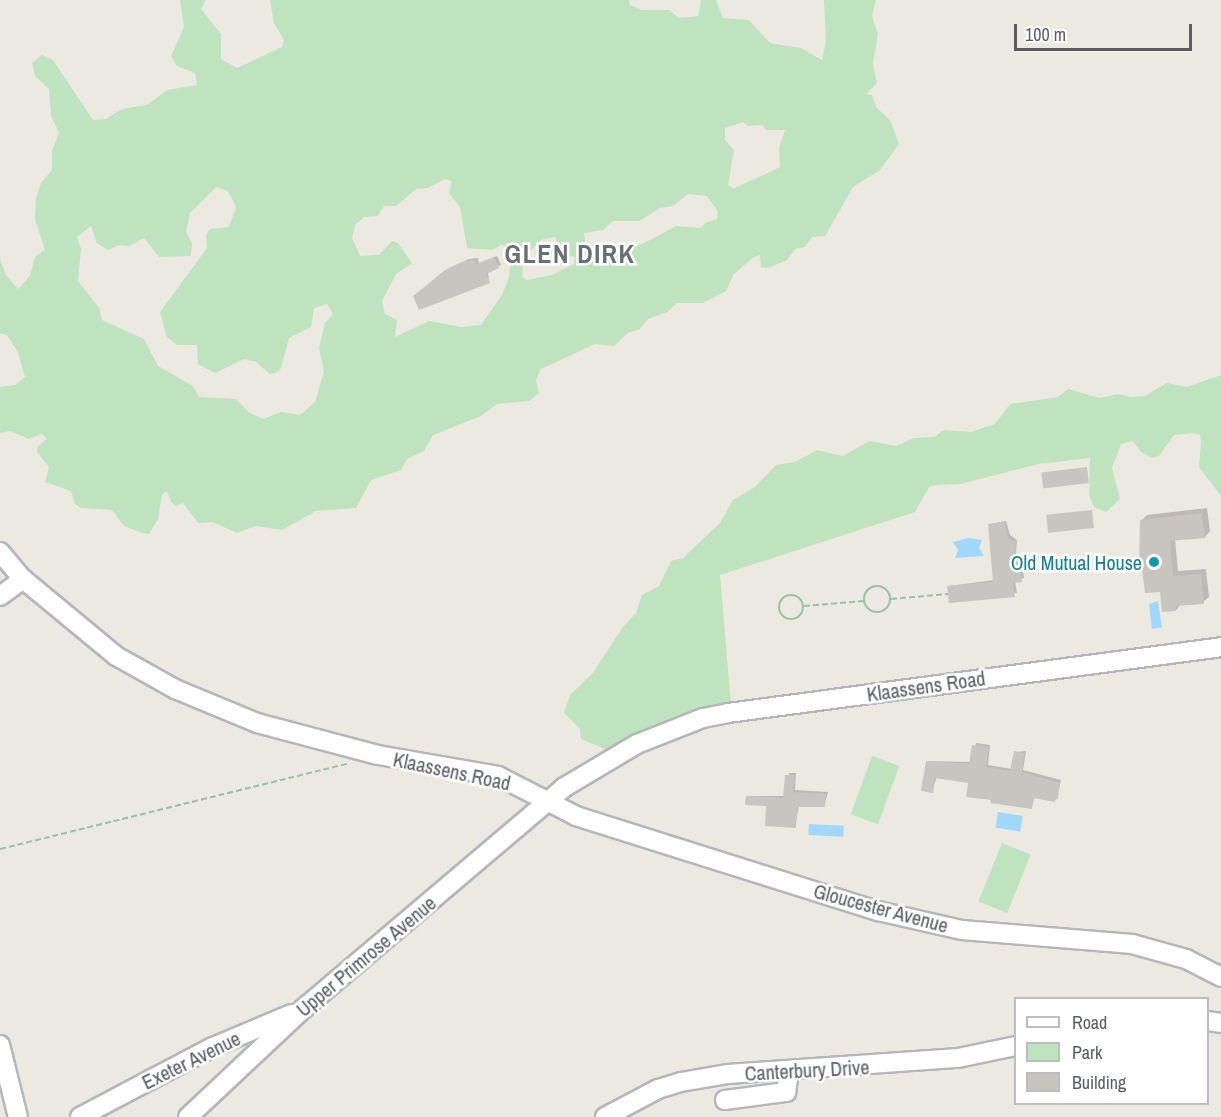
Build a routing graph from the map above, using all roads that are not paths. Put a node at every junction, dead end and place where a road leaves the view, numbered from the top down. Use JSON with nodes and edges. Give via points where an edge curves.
{"nodes":[{"id":1,"x":0,"y":552,"type":"edge"},
{"id":2,"x":23,"y":579,"type":"junction"},
{"id":3,"x":0,"y":596,"type":"edge"},
{"id":4,"x":1221,"y":647,"type":"edge"},
{"id":5,"x":549,"y":800,"type":"junction"},
{"id":6,"x":1221,"y":977,"type":"edge"},
{"id":7,"x":304,"y":1008,"type":"junction"},
{"id":8,"x":0,"y":1045,"type":"edge"},
{"id":9,"x":1014,"y":1046,"type":"edge"},
{"id":10,"x":789,"y":1072,"type":"junction"},
{"id":11,"x":725,"y":1100,"type":"dead end"},
{"id":12,"x":18,"y":1117,"type":"edge"},
{"id":13,"x":80,"y":1117,"type":"edge"},
{"id":14,"x":188,"y":1117,"type":"edge"},
{"id":15,"x":605,"y":1117,"type":"edge"}],
"edges":[{"from":1,"to":2,"type":"street","name":"Klaassens Road"},
{"from":2,"to":3,"type":"street"},
{"from":2,"to":5,"type":"street","name":"Klaassens Road","via":[[116,656],[175,689],[283,730],[378,755],[498,776]]},
{"from":4,"to":5,"type":"street","name":"Klaassens Road","via":[[703,718],[602,762]]},
{"from":5,"to":6,"type":"street","name":"Gloucester Avenue","via":[[591,821],[878,911],[962,930],[1132,945],[1186,959]]},
{"from":5,"to":7,"type":"street","name":"Upper Primrose Avenue"},
{"from":7,"to":13,"type":"street","name":"Exeter Avenue","via":[[213,1047]]},
{"from":7,"to":14,"type":"street","name":"Upper Primrose Avenue"},
{"from":8,"to":12,"type":"street"},
{"from":9,"to":10,"type":"street","name":"Canterbury Drive","via":[[958,1058]]},
{"from":10,"to":11,"type":"street","via":[[789,1089]]},
{"from":10,"to":15,"type":"street","name":"Canterbury Drive","via":[[728,1074],[681,1082],[658,1089]]}]}
